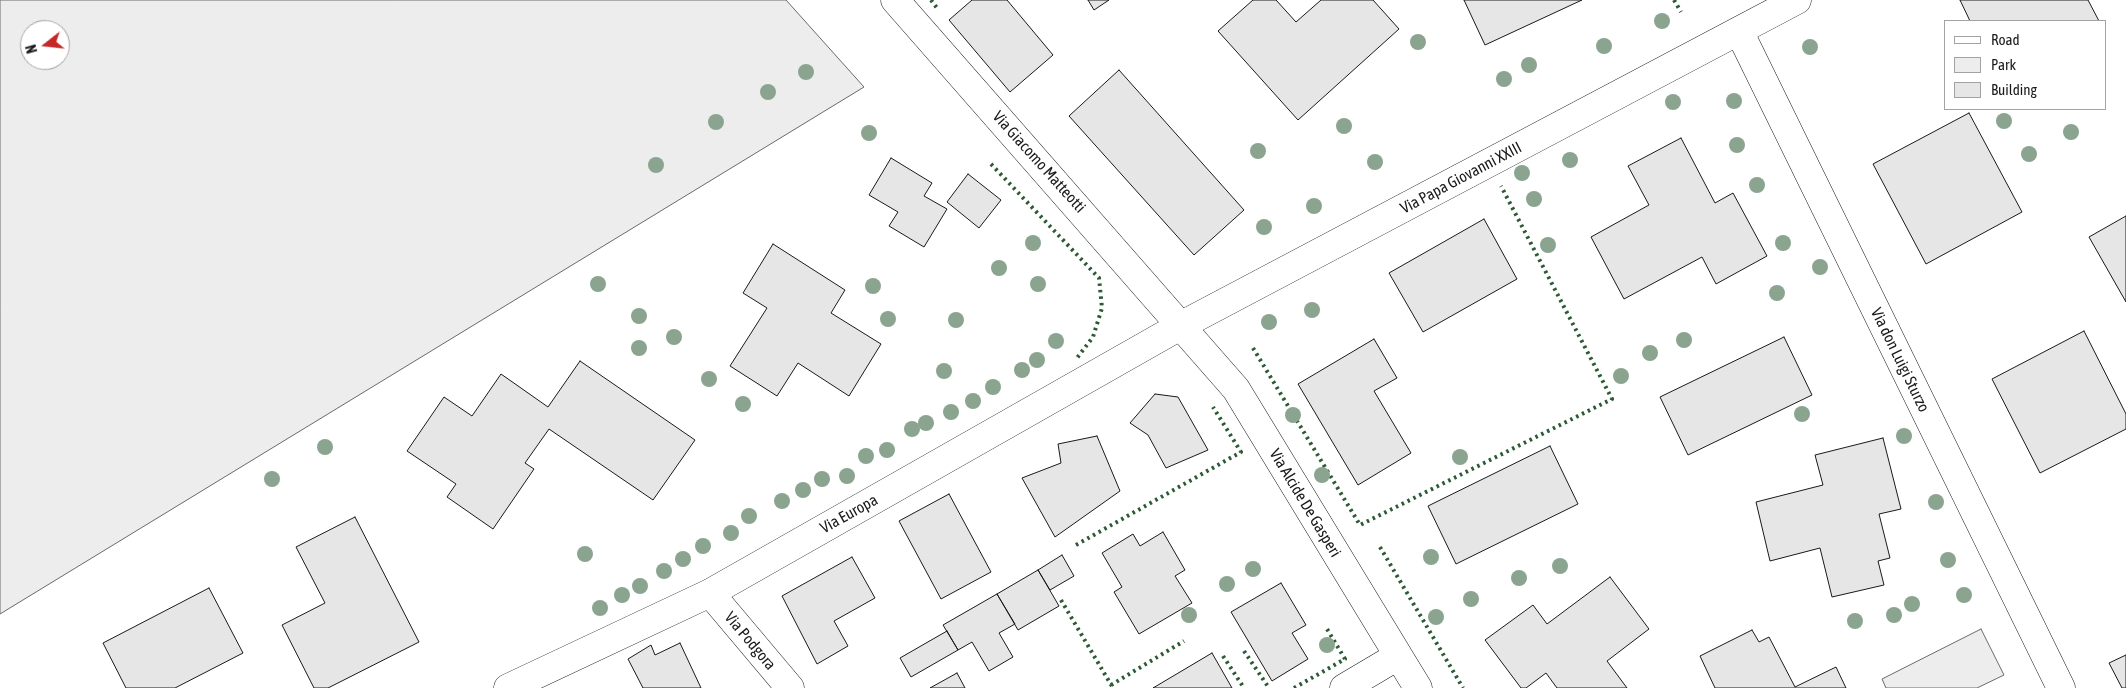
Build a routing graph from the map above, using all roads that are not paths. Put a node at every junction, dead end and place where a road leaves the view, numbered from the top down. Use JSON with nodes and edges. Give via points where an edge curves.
{"nodes":[{"id":1,"x":895,"y":0,"type":"edge"},
{"id":2,"x":1797,"y":0,"type":"edge"},
{"id":3,"x":1739,"y":31,"type":"junction"},
{"id":4,"x":1182,"y":325,"type":"junction"},
{"id":5,"x":710,"y":593,"type":"junction"},
{"id":6,"x":1398,"y":656,"type":"junction"},
{"id":7,"x":508,"y":688,"type":"edge"},
{"id":8,"x":790,"y":688,"type":"edge"},
{"id":9,"x":1344,"y":688,"type":"edge"},
{"id":10,"x":1418,"y":688,"type":"edge"},
{"id":11,"x":2061,"y":688,"type":"edge"}],
"edges":[{"from":1,"to":4,"type":"street","name":"Via Giacomo Matteotti"},
{"from":2,"to":3,"type":"street","name":"Via Papa Giovanni XXIII"},
{"from":3,"to":4,"type":"street","name":"Via Papa Giovanni XXIII"},
{"from":3,"to":11,"type":"street","name":"Via don Luigi Sturzo"},
{"from":4,"to":5,"type":"street","name":"Via Europa"},
{"from":4,"to":6,"type":"street","name":"Via Alcide De Gasperi","via":[[1236,389]]},
{"from":5,"to":7,"type":"street","name":"Via Europa"},
{"from":5,"to":8,"type":"street","name":"Via Podgora"},
{"from":6,"to":9,"type":"street"},
{"from":6,"to":10,"type":"street","name":"Via Alcide De Gasperi"}]}
